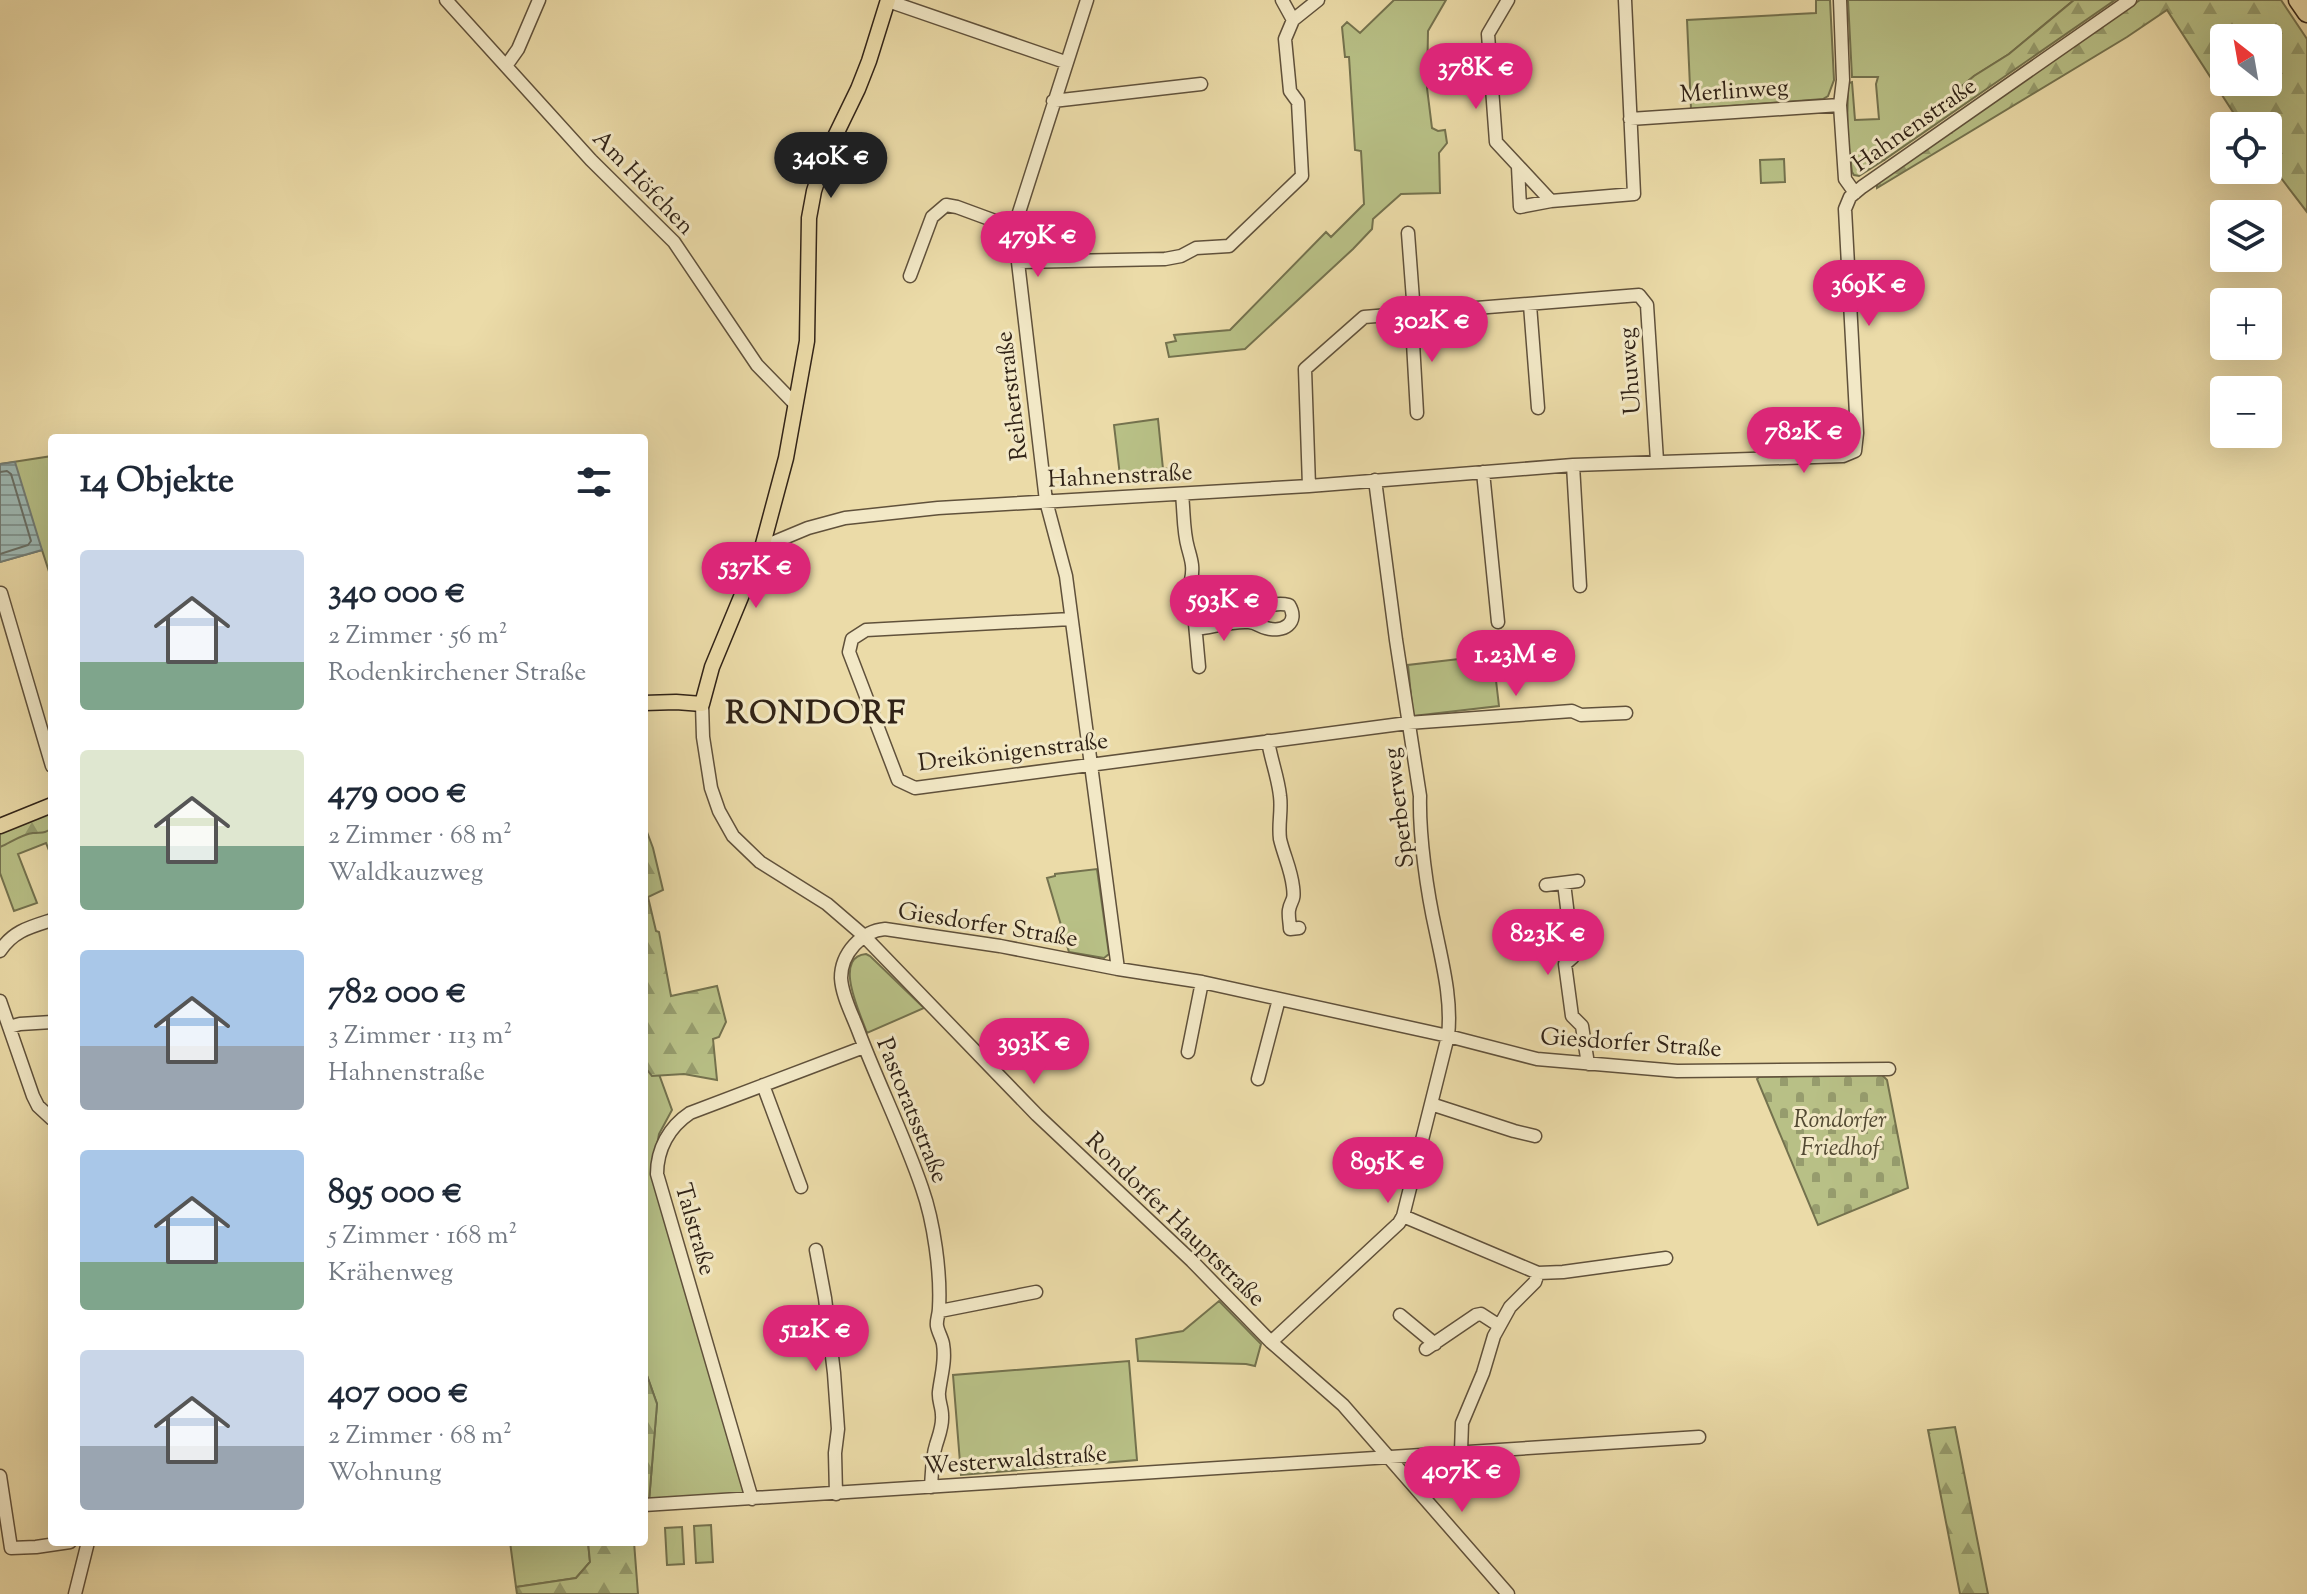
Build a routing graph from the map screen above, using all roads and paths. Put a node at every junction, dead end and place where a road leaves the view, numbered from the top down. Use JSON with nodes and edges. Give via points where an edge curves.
{"nodes":[{"id":1,"x":446,"y":0,"type":"edge"},
{"id":2,"x":539,"y":0,"type":"edge"},
{"id":3,"x":1087,"y":0,"type":"edge"},
{"id":4,"x":1282,"y":0,"type":"edge"},
{"id":5,"x":1318,"y":0,"type":"edge"},
{"id":6,"x":1508,"y":0,"type":"edge"},
{"id":7,"x":1625,"y":0,"type":"edge"},
{"id":8,"x":1840,"y":0,"type":"edge"},
{"id":9,"x":2130,"y":0,"type":"edge"},
{"id":10,"x":2298,"y":0,"type":"edge"},
{"id":11,"x":888,"y":1,"type":"edge"},
{"id":12,"x":2307,"y":13,"type":"edge"},
{"id":13,"x":1293,"y":20,"type":"junction"},
{"id":14,"x":1065,"y":62,"type":"junction"},
{"id":15,"x":506,"y":66,"type":"junction"},
{"id":16,"x":1201,"y":84,"type":"dead end"},
{"id":17,"x":1053,"y":101,"type":"junction"},
{"id":18,"x":1840,"y":105,"type":"junction"},
{"id":19,"x":1630,"y":119,"type":"junction"},
{"id":20,"x":1518,"y":167,"type":"junction"},
{"id":21,"x":1855,"y":193,"type":"junction"},
{"id":22,"x":1551,"y":201,"type":"junction"},
{"id":23,"x":1014,"y":228,"type":"junction"},
{"id":24,"x":1408,"y":233,"type":"dead end"},
{"id":25,"x":1018,"y":262,"type":"junction"},
{"id":26,"x":910,"y":276,"type":"dead end"},
{"id":27,"x":1530,"y":305,"type":"junction"},
{"id":28,"x":1414,"y":313,"type":"junction"},
{"id":29,"x":796,"y":405,"type":"junction"},
{"id":30,"x":1538,"y":408,"type":"dead end"},
{"id":31,"x":1417,"y":413,"type":"dead end"},
{"id":32,"x":1657,"y":461,"type":"junction"},
{"id":33,"x":1573,"y":465,"type":"junction"},
{"id":34,"x":1483,"y":472,"type":"junction"},
{"id":35,"x":1375,"y":480,"type":"junction"},
{"id":36,"x":1309,"y":486,"type":"junction"},
{"id":37,"x":1182,"y":495,"type":"junction"},
{"id":38,"x":1046,"y":501,"type":"junction"},
{"id":39,"x":763,"y":544,"type":"junction"},
{"id":40,"x":1580,"y":586,"type":"dead end"},
{"id":41,"x":1,"y":593,"type":"edge"},
{"id":42,"x":1071,"y":619,"type":"junction"},
{"id":43,"x":1247,"y":622,"type":"dead end"},
{"id":44,"x":1498,"y":622,"type":"dead end"},
{"id":45,"x":1196,"y":629,"type":"junction"},
{"id":46,"x":1199,"y":667,"type":"dead end"},
{"id":47,"x":648,"y":703,"type":"edge"},
{"id":48,"x":702,"y":704,"type":"junction"},
{"id":49,"x":1626,"y":713,"type":"dead end"},
{"id":50,"x":1408,"y":723,"type":"junction"},
{"id":51,"x":1268,"y":741,"type":"junction"},
{"id":52,"x":48,"y":752,"type":"edge"},
{"id":53,"x":1091,"y":765,"type":"junction"},
{"id":54,"x":48,"y":807,"type":"edge"},
{"id":55,"x":0,"y":826,"type":"edge"},
{"id":56,"x":1546,"y":885,"type":"dead end"},
{"id":57,"x":48,"y":921,"type":"edge"},
{"id":58,"x":1299,"y":928,"type":"dead end"},
{"id":59,"x":863,"y":935,"type":"junction"},
{"id":60,"x":0,"y":951,"type":"edge"},
{"id":61,"x":1118,"y":969,"type":"junction"},
{"id":62,"x":1202,"y":982,"type":"junction"},
{"id":63,"x":1279,"y":999,"type":"junction"},
{"id":64,"x":0,"y":1001,"type":"edge"},
{"id":65,"x":48,"y":1022,"type":"edge"},
{"id":66,"x":9,"y":1027,"type":"junction"},
{"id":67,"x":1448,"y":1036,"type":"junction"},
{"id":68,"x":864,"y":1047,"type":"junction"},
{"id":69,"x":1188,"y":1052,"type":"dead end"},
{"id":70,"x":1588,"y":1064,"type":"junction"},
{"id":71,"x":1889,"y":1069,"type":"dead end"},
{"id":72,"x":1258,"y":1079,"type":"dead end"},
{"id":73,"x":763,"y":1085,"type":"junction"},
{"id":74,"x":1431,"y":1104,"type":"junction"},
{"id":75,"x":48,"y":1115,"type":"edge"},
{"id":76,"x":1535,"y":1136,"type":"dead end"},
{"id":77,"x":801,"y":1187,"type":"dead end"},
{"id":78,"x":1403,"y":1216,"type":"junction"},
{"id":79,"x":816,"y":1250,"type":"dead end"},
{"id":80,"x":1666,"y":1258,"type":"dead end"},
{"id":81,"x":1538,"y":1273,"type":"junction"},
{"id":82,"x":1036,"y":1292,"type":"dead end"},
{"id":83,"x":940,"y":1311,"type":"junction"},
{"id":84,"x":1400,"y":1315,"type":"dead end"},
{"id":85,"x":1498,"y":1325,"type":"junction"},
{"id":86,"x":1271,"y":1342,"type":"junction"},
{"id":87,"x":1699,"y":1437,"type":"dead end"},
{"id":88,"x":1461,"y":1451,"type":"junction"},
{"id":89,"x":1242,"y":1452,"type":"dead end"},
{"id":90,"x":1389,"y":1458,"type":"junction"},
{"id":91,"x":1238,"y":1467,"type":"junction"},
{"id":92,"x":0,"y":1476,"type":"edge"},
{"id":93,"x":931,"y":1487,"type":"junction"},
{"id":94,"x":836,"y":1494,"type":"junction"},
{"id":95,"x":752,"y":1499,"type":"junction"},
{"id":96,"x":648,"y":1505,"type":"edge"},
{"id":97,"x":48,"y":1545,"type":"edge"},
{"id":98,"x":87,"y":1546,"type":"edge"},
{"id":99,"x":75,"y":1594,"type":"edge"},
{"id":100,"x":1508,"y":1594,"type":"edge"}],
"edges":[{"from":1,"to":15,"type":"street","name":"Am Höfchen"},
{"from":2,"to":15,"type":"street"},
{"from":3,"to":14,"type":"street","name":"Reiherstraße"},
{"from":4,"to":13,"type":"street"},
{"from":5,"to":13,"type":"street"},
{"from":6,"to":20,"type":"street","via":[[1488,34],[1496,142]]},
{"from":7,"to":19,"type":"street"},
{"from":8,"to":18,"type":"street"},
{"from":9,"to":21,"type":"street","name":"Hahnenstraße"},
{"from":10,"to":12,"type":"highway"},
{"from":11,"to":14,"type":"street"},
{"from":11,"to":29,"type":"main road","name":"Rondorfer Hauptstraße","via":[[876,45],[814,191],[807,341]]},
{"from":13,"to":25,"type":"street","via":[[1285,39],[1290,91],[1298,102],[1302,176],[1229,246],[1196,248],[1165,259]]},
{"from":14,"to":17,"type":"street","name":"Reiherstraße"},
{"from":15,"to":29,"type":"street","name":"Am Höfchen","via":[[674,242],[757,365]]},
{"from":16,"to":17,"type":"street"},
{"from":17,"to":23,"type":"street","name":"Reiherstraße"},
{"from":18,"to":19,"type":"street","name":"Merlinweg"},
{"from":18,"to":21,"type":"street","via":[[1845,179]]},
{"from":19,"to":22,"type":"street","via":[[1634,194]]},
{"from":20,"to":22,"type":"street"},
{"from":20,"to":22,"type":"street","via":[[1520,207]]},
{"from":21,"to":32,"type":"street","name":"Hahnenstraße","via":[[1845,209],[1855,451],[1843,456]]},
{"from":23,"to":25,"type":"street","name":"Reiherstraße"},
{"from":23,"to":26,"type":"street","via":[[946,205],[932,217]]},
{"from":24,"to":28,"type":"street"},
{"from":25,"to":38,"type":"street","name":"Reiherstraße"},
{"from":27,"to":28,"type":"street","name":"Uhuweg"},
{"from":27,"to":30,"type":"street"},
{"from":27,"to":32,"type":"street","name":"Uhuweg","via":[[1639,295],[1647,305]]},
{"from":28,"to":31,"type":"street"},
{"from":28,"to":36,"type":"street","name":"Uhuweg","via":[[1364,317],[1305,369]]},
{"from":29,"to":39,"type":"main road","name":"Rondorfer Hauptstraße"},
{"from":32,"to":33,"type":"street","name":"Hahnenstraße"},
{"from":33,"to":34,"type":"street","name":"Hahnenstraße"},
{"from":33,"to":40,"type":"street"},
{"from":34,"to":35,"type":"street","name":"Hahnenstraße"},
{"from":34,"to":44,"type":"street"},
{"from":35,"to":36,"type":"street","name":"Hahnenstraße"},
{"from":35,"to":50,"type":"street","name":"Sperberweg"},
{"from":36,"to":37,"type":"street","name":"Hahnenstraße"},
{"from":37,"to":38,"type":"street","name":"Hahnenstraße"},
{"from":37,"to":45,"type":"street"},
{"from":38,"to":39,"type":"street","name":"Hahnenstraße","via":[[845,518]]},
{"from":38,"to":42,"type":"street","name":"Reiherstraße"},
{"from":39,"to":48,"type":"main road","name":"Rondorfer Hauptstraße"},
{"from":41,"to":52,"type":"street"},
{"from":42,"to":53,"type":"street","name":"Reiherstraße"},
{"from":42,"to":53,"type":"street","name":"Dreikönigenstraße","via":[[866,630],[852,639],[849,652],[898,780],[906,785]]},
{"from":43,"to":45,"type":"street"},
{"from":45,"to":46,"type":"street"},
{"from":47,"to":48,"type":"main road"},
{"from":48,"to":59,"type":"street","name":"Rondorfer Hauptstraße","via":[[711,788],[733,836],[760,862],[827,904]]},
{"from":49,"to":50,"type":"street","name":"Dreikönigenstraße","via":[[1572,711]]},
{"from":50,"to":51,"type":"street","name":"Dreikönigenstraße"},
{"from":50,"to":67,"type":"street","name":"Sperberweg","via":[[1450,1018]]},
{"from":51,"to":53,"type":"street","name":"Dreikönigenstraße"},
{"from":51,"to":58,"type":"street","via":[[1282,807],[1278,823],[1283,854],[1293,884],[1290,929]]},
{"from":53,"to":61,"type":"street","name":"Reiherstraße"},
{"from":54,"to":55,"type":"main road"},
{"from":56,"to":70,"type":"street","via":[[1571,882],[1573,957],[1565,964],[1566,977]]},
{"from":57,"to":60,"type":"street","via":[[19,931]]},
{"from":59,"to":61,"type":"street","name":"Giesdorfer Straße","via":[[885,929]]},
{"from":59,"to":68,"type":"street","name":"Pastoratsstraße","via":[[843,966],[841,980]]},
{"from":59,"to":86,"type":"street","name":"Rondorfer Hauptstraße","via":[[1037,1115]]},
{"from":61,"to":62,"type":"street","name":"Giesdorfer Straße"},
{"from":62,"to":63,"type":"street","name":"Giesdorfer Straße"},
{"from":62,"to":69,"type":"street"},
{"from":63,"to":67,"type":"street","name":"Giesdorfer Straße"},
{"from":63,"to":72,"type":"street"},
{"from":64,"to":66,"type":"street"},
{"from":65,"to":66,"type":"street"},
{"from":66,"to":75,"type":"street","via":[[33,1096]]},
{"from":67,"to":70,"type":"street","name":"Giesdorfer Straße","via":[[1537,1059]]},
{"from":67,"to":74,"type":"street","name":"Sperberweg"},
{"from":68,"to":73,"type":"street","name":"Talstraße"},
{"from":68,"to":83,"type":"street","name":"Pastoratsstraße","via":[[923,1189]]},
{"from":70,"to":71,"type":"street","name":"Giesdorfer Straße","via":[[1677,1071]]},
{"from":73,"to":77,"type":"street"},
{"from":73,"to":95,"type":"street","name":"Talstraße","via":[[678,1121],[657,1164]]},
{"from":74,"to":76,"type":"street"},
{"from":74,"to":78,"type":"street","name":"Sperberweg"},
{"from":78,"to":81,"type":"street"},
{"from":78,"to":86,"type":"street"},
{"from":79,"to":94,"type":"street","via":[[837,1415]]},
{"from":80,"to":81,"type":"street"},
{"from":81,"to":85,"type":"street"},
{"from":82,"to":83,"type":"street"},
{"from":83,"to":93,"type":"street","name":"Pastoratsstraße","via":[[937,1328],[944,1369],[938,1399],[943,1413]]},
{"from":84,"to":85,"type":"street","via":[[1430,1346],[1476,1315]]},
{"from":85,"to":88,"type":"street","via":[[1462,1423]]},
{"from":86,"to":90,"type":"street","name":"Rondorfer Hauptstraße","via":[[1343,1405]]},
{"from":87,"to":88,"type":"street","name":"Westerwaldstraße"},
{"from":88,"to":90,"type":"street","name":"Westerwaldstraße"},
{"from":89,"to":91,"type":"street"},
{"from":90,"to":91,"type":"street","name":"Westerwaldstraße"},
{"from":90,"to":100,"type":"street","name":"Rondorfer Hauptstraße"},
{"from":91,"to":93,"type":"street","name":"Westerwaldstraße"},
{"from":92,"to":97,"type":"street","via":[[11,1548]]},
{"from":93,"to":94,"type":"street","name":"Westerwaldstraße"},
{"from":94,"to":95,"type":"street","name":"Westerwaldstraße"},
{"from":95,"to":96,"type":"street","name":"Westerwaldstraße"},
{"from":98,"to":99,"type":"street"}]}
